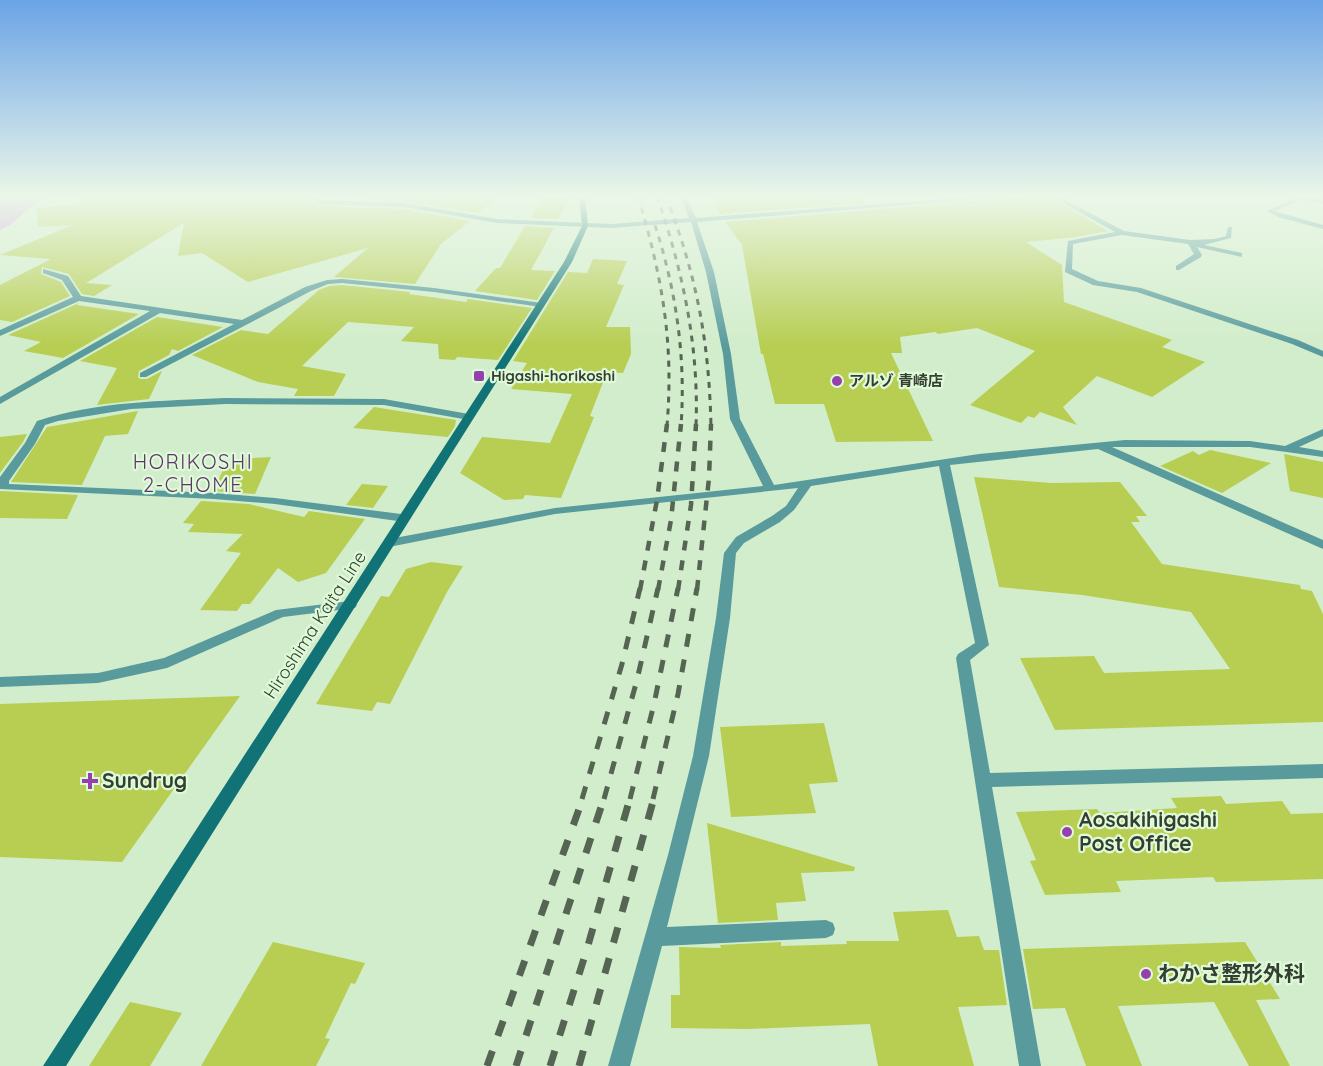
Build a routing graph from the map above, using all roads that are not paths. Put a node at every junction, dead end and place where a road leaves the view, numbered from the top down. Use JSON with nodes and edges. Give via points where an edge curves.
{"nodes":[{"id":1,"x":576,"y":246,"type":"edge"},
{"id":2,"x":702,"y":246,"type":"edge"},
{"id":3,"x":1070,"y":246,"type":"edge"},
{"id":4,"x":1192,"y":246,"type":"edge"},
{"id":5,"x":1199,"y":246,"type":"edge"},
{"id":6,"x":1239,"y":255,"type":"dead end"},
{"id":7,"x":1179,"y":268,"type":"dead end"},
{"id":8,"x":46,"y":271,"type":"dead end"},
{"id":9,"x":78,"y":298,"type":"junction"},
{"id":10,"x":541,"y":305,"type":"junction"},
{"id":11,"x":157,"y":311,"type":"junction"},
{"id":12,"x":243,"y":323,"type":"junction"},
{"id":13,"x":0,"y":333,"type":"edge"},
{"id":14,"x":1323,"y":354,"type":"edge"},
{"id":15,"x":143,"y":375,"type":"dead end"},
{"id":16,"x":0,"y":400,"type":"edge"},
{"id":17,"x":469,"y":417,"type":"junction"},
{"id":18,"x":1323,"y":432,"type":"edge"},
{"id":19,"x":1098,"y":446,"type":"junction"},
{"id":20,"x":1287,"y":449,"type":"junction"},
{"id":21,"x":1323,"y":454,"type":"edge"},
{"id":22,"x":944,"y":463,"type":"junction"},
{"id":23,"x":2,"y":481,"type":"edge"},
{"id":24,"x":807,"y":484,"type":"junction"},
{"id":25,"x":770,"y":489,"type":"junction"},
{"id":26,"x":405,"y":518,"type":"junction"},
{"id":27,"x":389,"y":543,"type":"junction"},
{"id":28,"x":1323,"y":545,"type":"edge"},
{"id":29,"x":350,"y":604,"type":"junction"},
{"id":30,"x":0,"y":682,"type":"edge"},
{"id":31,"x":1323,"y":771,"type":"edge"},
{"id":32,"x":983,"y":780,"type":"junction"},
{"id":33,"x":826,"y":928,"type":"dead end"},
{"id":34,"x":655,"y":937,"type":"junction"},
{"id":35,"x":54,"y":1066,"type":"edge"},
{"id":36,"x":619,"y":1066,"type":"edge"},
{"id":37,"x":1030,"y":1066,"type":"edge"}],
"edges":[{"from":1,"to":10,"type":"main road","name":"Hiroshima Kaita Line"},
{"from":2,"to":25,"type":"street","via":[[719,312],[735,419]]},
{"from":3,"to":14,"type":"street","via":[[1068,270],[1096,283],[1138,290]]},
{"from":4,"to":7,"type":"street","via":[[1198,255]]},
{"from":5,"to":6,"type":"street"},
{"from":8,"to":9,"type":"street","via":[[65,278]]},
{"from":9,"to":11,"type":"street"},
{"from":9,"to":13,"type":"street"},
{"from":10,"to":12,"type":"street","via":[[342,280],[308,289]]},
{"from":10,"to":17,"type":"main road","name":"Hiroshima Kaita Line"},
{"from":11,"to":12,"type":"street"},
{"from":11,"to":16,"type":"street"},
{"from":12,"to":15,"type":"street"},
{"from":17,"to":23,"type":"street","via":[[384,402],[225,401],[131,406],[41,423]]},
{"from":17,"to":26,"type":"main road","name":"Hiroshima Kaita Line"},
{"from":18,"to":20,"type":"street"},
{"from":19,"to":20,"type":"street","via":[[1250,444]]},
{"from":19,"to":22,"type":"street"},
{"from":19,"to":28,"type":"street"},
{"from":20,"to":21,"type":"street"},
{"from":22,"to":24,"type":"street"},
{"from":22,"to":32,"type":"street","via":[[982,645],[963,658]]},
{"from":23,"to":26,"type":"street","via":[[4,487],[235,498]]},
{"from":24,"to":25,"type":"street"},
{"from":24,"to":34,"type":"street","via":[[790,508],[740,540],[730,553],[701,756]]},
{"from":25,"to":27,"type":"street","via":[[555,511]]},
{"from":26,"to":27,"type":"main road","name":"Hiroshima Kaita Line"},
{"from":27,"to":29,"type":"main road","name":"Hiroshima Kaita Line"},
{"from":29,"to":30,"type":"street","via":[[281,613],[166,663],[98,678]]},
{"from":29,"to":35,"type":"main road","name":"Hiroshima Kaita Line"},
{"from":31,"to":32,"type":"street"},
{"from":32,"to":37,"type":"street"},
{"from":33,"to":34,"type":"street"},
{"from":34,"to":36,"type":"street"}]}
